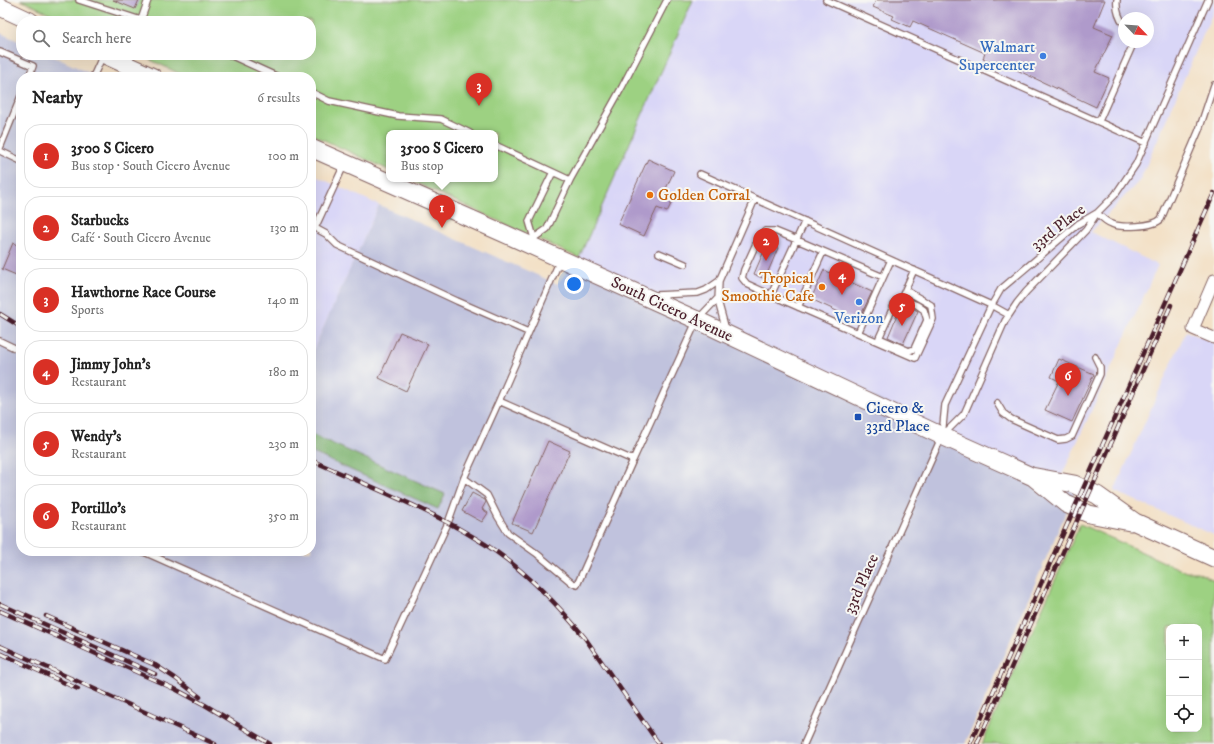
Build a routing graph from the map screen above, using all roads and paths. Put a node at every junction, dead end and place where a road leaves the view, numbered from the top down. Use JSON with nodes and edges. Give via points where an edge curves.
{"nodes":[{"id":1,"x":3,"y":0,"type":"edge"},
{"id":2,"x":79,"y":0,"type":"edge"},
{"id":3,"x":148,"y":0,"type":"edge"},
{"id":4,"x":667,"y":0,"type":"edge"},
{"id":5,"x":826,"y":0,"type":"edge"},
{"id":6,"x":1117,"y":0,"type":"edge"},
{"id":7,"x":1208,"y":0,"type":"edge"},
{"id":8,"x":835,"y":2,"type":"edge"},
{"id":9,"x":0,"y":7,"type":"edge"},
{"id":10,"x":1118,"y":13,"type":"edge"},
{"id":11,"x":19,"y":16,"type":"edge"},
{"id":12,"x":127,"y":16,"type":"edge"},
{"id":13,"x":143,"y":16,"type":"edge"},
{"id":14,"x":1131,"y":48,"type":"edge"},
{"id":15,"x":0,"y":52,"type":"edge"},
{"id":16,"x":16,"y":59,"type":"edge"},
{"id":17,"x":19,"y":60,"type":"edge"},
{"id":18,"x":102,"y":60,"type":"edge"},
{"id":19,"x":115,"y":60,"type":"edge"},
{"id":20,"x":241,"y":60,"type":"edge"},
{"id":21,"x":31,"y":72,"type":"edge"},
{"id":22,"x":96,"y":72,"type":"edge"},
{"id":23,"x":142,"y":72,"type":"edge"},
{"id":24,"x":267,"y":72,"type":"edge"},
{"id":25,"x":1214,"y":85,"type":"edge"},
{"id":26,"x":316,"y":94,"type":"edge"},
{"id":27,"x":16,"y":108,"type":"edge"},
{"id":28,"x":1098,"y":121,"type":"junction"},
{"id":29,"x":464,"y":130,"type":"edge"},
{"id":30,"x":1146,"y":143,"type":"junction"},
{"id":31,"x":498,"y":146,"type":"edge"},
{"id":32,"x":0,"y":148,"type":"edge"},
{"id":33,"x":316,"y":150,"type":"edge"},
{"id":34,"x":0,"y":152,"type":"edge"},
{"id":35,"x":16,"y":160,"type":"edge"},
{"id":36,"x":345,"y":163,"type":"junction"},
{"id":37,"x":553,"y":172,"type":"junction"},
{"id":38,"x":700,"y":174,"type":"dead end"},
{"id":39,"x":386,"y":180,"type":"edge"},
{"id":40,"x":570,"y":180,"type":"junction"},
{"id":41,"x":391,"y":182,"type":"edge"},
{"id":42,"x":755,"y":199,"type":"junction"},
{"id":43,"x":1097,"y":212,"type":"junction"},
{"id":44,"x":805,"y":221,"type":"junction"},
{"id":45,"x":316,"y":226,"type":"edge"},
{"id":46,"x":316,"y":229,"type":"edge"},
{"id":47,"x":797,"y":240,"type":"junction"},
{"id":48,"x":532,"y":241,"type":"junction"},
{"id":49,"x":824,"y":252,"type":"junction"},
{"id":50,"x":659,"y":253,"type":"dead end"},
{"id":51,"x":561,"y":258,"type":"junction"},
{"id":52,"x":891,"y":260,"type":"junction"},
{"id":53,"x":685,"y":264,"type":"dead end"},
{"id":54,"x":914,"y":270,"type":"junction"},
{"id":55,"x":883,"y":277,"type":"junction"},
{"id":56,"x":1214,"y":280,"type":"edge"},
{"id":57,"x":719,"y":281,"type":"junction"},
{"id":58,"x":905,"y":290,"type":"junction"},
{"id":59,"x":771,"y":295,"type":"junction"},
{"id":60,"x":644,"y":296,"type":"junction"},
{"id":61,"x":718,"y":298,"type":"junction"},
{"id":62,"x":901,"y":299,"type":"junction"},
{"id":63,"x":992,"y":305,"type":"junction"},
{"id":64,"x":798,"y":307,"type":"junction"},
{"id":65,"x":1009,"y":314,"type":"junction"},
{"id":66,"x":697,"y":320,"type":"junction"},
{"id":67,"x":528,"y":332,"type":"junction"},
{"id":68,"x":858,"y":333,"type":"junction"},
{"id":69,"x":728,"y":334,"type":"junction"},
{"id":70,"x":1214,"y":338,"type":"edge"},
{"id":71,"x":0,"y":341,"type":"edge"},
{"id":72,"x":16,"y":349,"type":"edge"},
{"id":73,"x":1095,"y":357,"type":"dead end"},
{"id":74,"x":499,"y":401,"type":"junction"},
{"id":75,"x":997,"y":404,"type":"dead end"},
{"id":76,"x":942,"y":436,"type":"junction"},
{"id":77,"x":633,"y":460,"type":"junction"},
{"id":78,"x":464,"y":478,"type":"junction"},
{"id":79,"x":153,"y":556,"type":"edge"},
{"id":80,"x":1214,"y":558,"type":"edge"},
{"id":81,"x":804,"y":744,"type":"edge"}],
"edges":[{"from":1,"to":9,"type":"lane"},
{"from":2,"to":12,"type":"lane"},
{"from":3,"to":13,"type":"lane"},
{"from":4,"to":40,"type":"lane"},
{"from":5,"to":8,"type":"lane"},
{"from":6,"to":10,"type":"lane"},
{"from":7,"to":30,"type":"lane"},
{"from":8,"to":28,"type":"lane"},
{"from":9,"to":11,"type":"main road"},
{"from":14,"to":28,"type":"lane"},
{"from":15,"to":16,"type":"lane"},
{"from":17,"to":21,"type":"lane","via":[[33,66]]},
{"from":18,"to":22,"type":"lane"},
{"from":19,"to":23,"type":"main road"},
{"from":20,"to":24,"type":"lane"},
{"from":25,"to":43,"type":"lane","via":[[1199,130],[1158,222],[1150,225],[1115,225],[1107,222]]},
{"from":26,"to":29,"type":"lane","via":[[329,101],[398,116],[441,119]]},
{"from":27,"to":32,"type":"lane"},
{"from":28,"to":30,"type":"lane"},
{"from":30,"to":43,"type":"lane","via":[[1136,164],[1115,195]]},
{"from":31,"to":37,"type":"lane"},
{"from":33,"to":36,"type":"main road","name":"South Cicero Avenue"},
{"from":34,"to":35,"type":"lane"},
{"from":36,"to":39,"type":"main road","name":"South Cicero Avenue"},
{"from":36,"to":45,"type":"lane"},
{"from":37,"to":40,"type":"lane"},
{"from":37,"to":48,"type":"lane","via":[[529,221]]},
{"from":38,"to":42,"type":"lane"},
{"from":40,"to":48,"type":"lane","via":[[547,229]]},
{"from":41,"to":48,"type":"main road","name":"South Cicero Avenue"},
{"from":42,"to":44,"type":"lane"},
{"from":42,"to":57,"type":"lane"},
{"from":43,"to":63,"type":"lane","name":"33rd Place","via":[[1078,224],[1001,289]]},
{"from":43,"to":65,"type":"lane","name":"33rd Place","via":[[1086,230],[1026,292]]},
{"from":44,"to":47,"type":"lane"},
{"from":44,"to":52,"type":"lane"},
{"from":46,"to":67,"type":"lane","via":[[337,244],[457,302]]},
{"from":47,"to":49,"type":"lane"},
{"from":47,"to":59,"type":"lane"},
{"from":47,"to":59,"type":"lane","via":[[775,231],[765,231],[760,235],[742,278],[747,284]]},
{"from":48,"to":51,"type":"main road","name":"South Cicero Avenue"},
{"from":49,"to":55,"type":"lane"},
{"from":49,"to":64,"type":"lane"},
{"from":50,"to":53,"type":"lane"},
{"from":51,"to":60,"type":"main road","name":"South Cicero Avenue"},
{"from":51,"to":67,"type":"lane"},
{"from":52,"to":54,"type":"lane"},
{"from":52,"to":55,"type":"lane"},
{"from":54,"to":58,"type":"lane"},
{"from":54,"to":63,"type":"lane"},
{"from":55,"to":68,"type":"lane"},
{"from":56,"to":70,"type":"street","via":[[1193,329]]},
{"from":57,"to":60,"type":"lane","via":[[698,294]]},
{"from":57,"to":61,"type":"lane"},
{"from":58,"to":62,"type":"lane"},
{"from":58,"to":68,"type":"lane","via":[[931,306],[934,319],[915,358]]},
{"from":59,"to":64,"type":"lane"},
{"from":60,"to":66,"type":"main road","name":"South Cicero Avenue"},
{"from":61,"to":66,"type":"lane"},
{"from":61,"to":69,"type":"lane"},
{"from":62,"to":62,"type":"lane","via":[[896,301],[879,338],[909,351],[914,349],[927,320],[924,310]]},
{"from":63,"to":65,"type":"lane"},
{"from":63,"to":76,"type":"lane","name":"33rd Place","via":[[945,405]]},
{"from":64,"to":68,"type":"lane"},
{"from":65,"to":76,"type":"lane","name":"33rd Place","via":[[964,414]]},
{"from":66,"to":69,"type":"main road","name":"South Cicero Avenue"},
{"from":66,"to":77,"type":"lane"},
{"from":67,"to":74,"type":"lane"},
{"from":69,"to":76,"type":"main road","name":"South Cicero Avenue"},
{"from":71,"to":72,"type":"lane"},
{"from":73,"to":75,"type":"lane","via":[[1100,374],[1072,436],[1066,439],[1058,440],[1018,422],[1003,413]]},
{"from":74,"to":77,"type":"lane"},
{"from":74,"to":78,"type":"lane"},
{"from":76,"to":80,"type":"main road","name":"South Cicero Avenue","via":[[1031,476],[1066,504],[1083,512],[1135,522]]},
{"from":76,"to":81,"type":"lane","name":"33rd Place"},
{"from":77,"to":78,"type":"lane","via":[[577,586],[508,533],[487,495]]},
{"from":78,"to":79,"type":"lane","via":[[448,522],[385,659]]}]}
